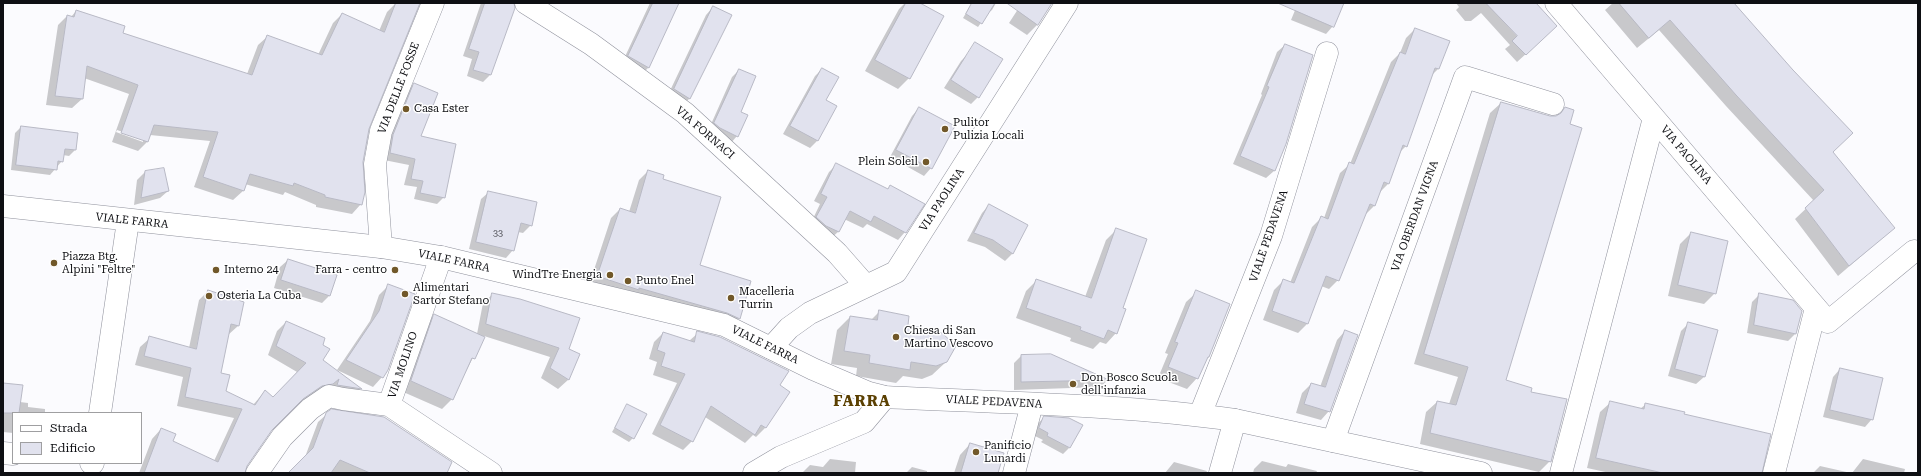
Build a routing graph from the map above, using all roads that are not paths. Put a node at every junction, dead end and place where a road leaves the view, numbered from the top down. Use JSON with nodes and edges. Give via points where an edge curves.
{"nodes":[{"id":1,"x":433,"y":3,"type":"edge"},
{"id":2,"x":526,"y":3,"type":"edge"},
{"id":3,"x":1067,"y":3,"type":"edge"},
{"id":4,"x":1556,"y":3,"type":"edge"},
{"id":5,"x":1327,"y":53,"type":"dead end"},
{"id":6,"x":1553,"y":104,"type":"dead end"},
{"id":7,"x":1654,"y":118,"type":"junction"},
{"id":8,"x":3,"y":206,"type":"edge"},
{"id":9,"x":128,"y":221,"type":"junction"},
{"id":10,"x":380,"y":247,"type":"junction"},
{"id":11,"x":1914,"y":250,"type":"dead end"},
{"id":12,"x":441,"y":257,"type":"junction"},
{"id":13,"x":866,"y":286,"type":"junction"},
{"id":14,"x":1816,"y":308,"type":"junction"},
{"id":15,"x":771,"y":348,"type":"junction"},
{"id":16,"x":885,"y":397,"type":"junction"},
{"id":17,"x":1032,"y":404,"type":"junction"},
{"id":18,"x":389,"y":405,"type":"junction"},
{"id":19,"x":100,"y":412,"type":"edge"},
{"id":20,"x":1200,"y":415,"type":"junction"},
{"id":21,"x":1235,"y":420,"type":"junction"},
{"id":22,"x":1333,"y":441,"type":"junction"},
{"id":23,"x":257,"y":473,"type":"edge"},
{"id":24,"x":491,"y":473,"type":"edge"},
{"id":25,"x":754,"y":473,"type":"edge"},
{"id":26,"x":1014,"y":473,"type":"edge"},
{"id":27,"x":1220,"y":473,"type":"edge"},
{"id":28,"x":1481,"y":473,"type":"edge"},
{"id":29,"x":1561,"y":473,"type":"edge"},
{"id":30,"x":1774,"y":473,"type":"edge"}],
"edges":[{"from":1,"to":10,"type":"street","name":"VIA DELLE FOSSE","via":[[381,131],[375,164]]},
{"from":2,"to":13,"type":"street","name":"VIA FORNACI","via":[[591,44],[685,113],[837,253]]},
{"from":3,"to":13,"type":"street","name":"VIA PAOLINA","via":[[896,272]]},
{"from":4,"to":7,"type":"street","name":"VIA PAOLINA"},
{"from":5,"to":20,"type":"street","name":"VIALE PEDAVENA","via":[[1271,236]]},
{"from":6,"to":22,"type":"street","name":"VIA OBERDAN VIGNA","via":[[1466,77]]},
{"from":7,"to":14,"type":"street","name":"VIA PAOLINA"},
{"from":7,"to":29,"type":"street"},
{"from":8,"to":9,"type":"street","name":"VIALE FARRA"},
{"from":9,"to":10,"type":"street","name":"VIALE FARRA"},
{"from":9,"to":19,"type":"street"},
{"from":10,"to":12,"type":"street","name":"VIALE FARRA"},
{"from":11,"to":14,"type":"street","name":"VIA PAOLINA","via":[[1828,322]]},
{"from":12,"to":15,"type":"street","name":"VIALE FARRA","via":[[724,325]]},
{"from":12,"to":18,"type":"street","name":"VIA MOLINO"},
{"from":13,"to":15,"type":"street","name":"VIA PAOLINA","via":[[810,314],[789,328]]},
{"from":14,"to":30,"type":"street"},
{"from":15,"to":16,"type":"street","name":"VIALE FARRA","via":[[831,377]]},
{"from":16,"to":17,"type":"street","name":"VIALE PEDAVENA"},
{"from":16,"to":25,"type":"street","via":[[864,422],[781,457]]},
{"from":17,"to":20,"type":"street","name":"VIALE PEDAVENA","via":[[1080,405]]},
{"from":17,"to":26,"type":"street"},
{"from":18,"to":23,"type":"street","name":"VIA MOLINO","via":[[329,396],[310,409],[282,437]]},
{"from":18,"to":24,"type":"street"},
{"from":20,"to":21,"type":"street","name":"VIALE PEDAVENA"},
{"from":21,"to":22,"type":"street","name":"VIALE PEDAVENA"},
{"from":21,"to":27,"type":"street"},
{"from":22,"to":28,"type":"street","name":"VIALE PEDAVENA"}]}
